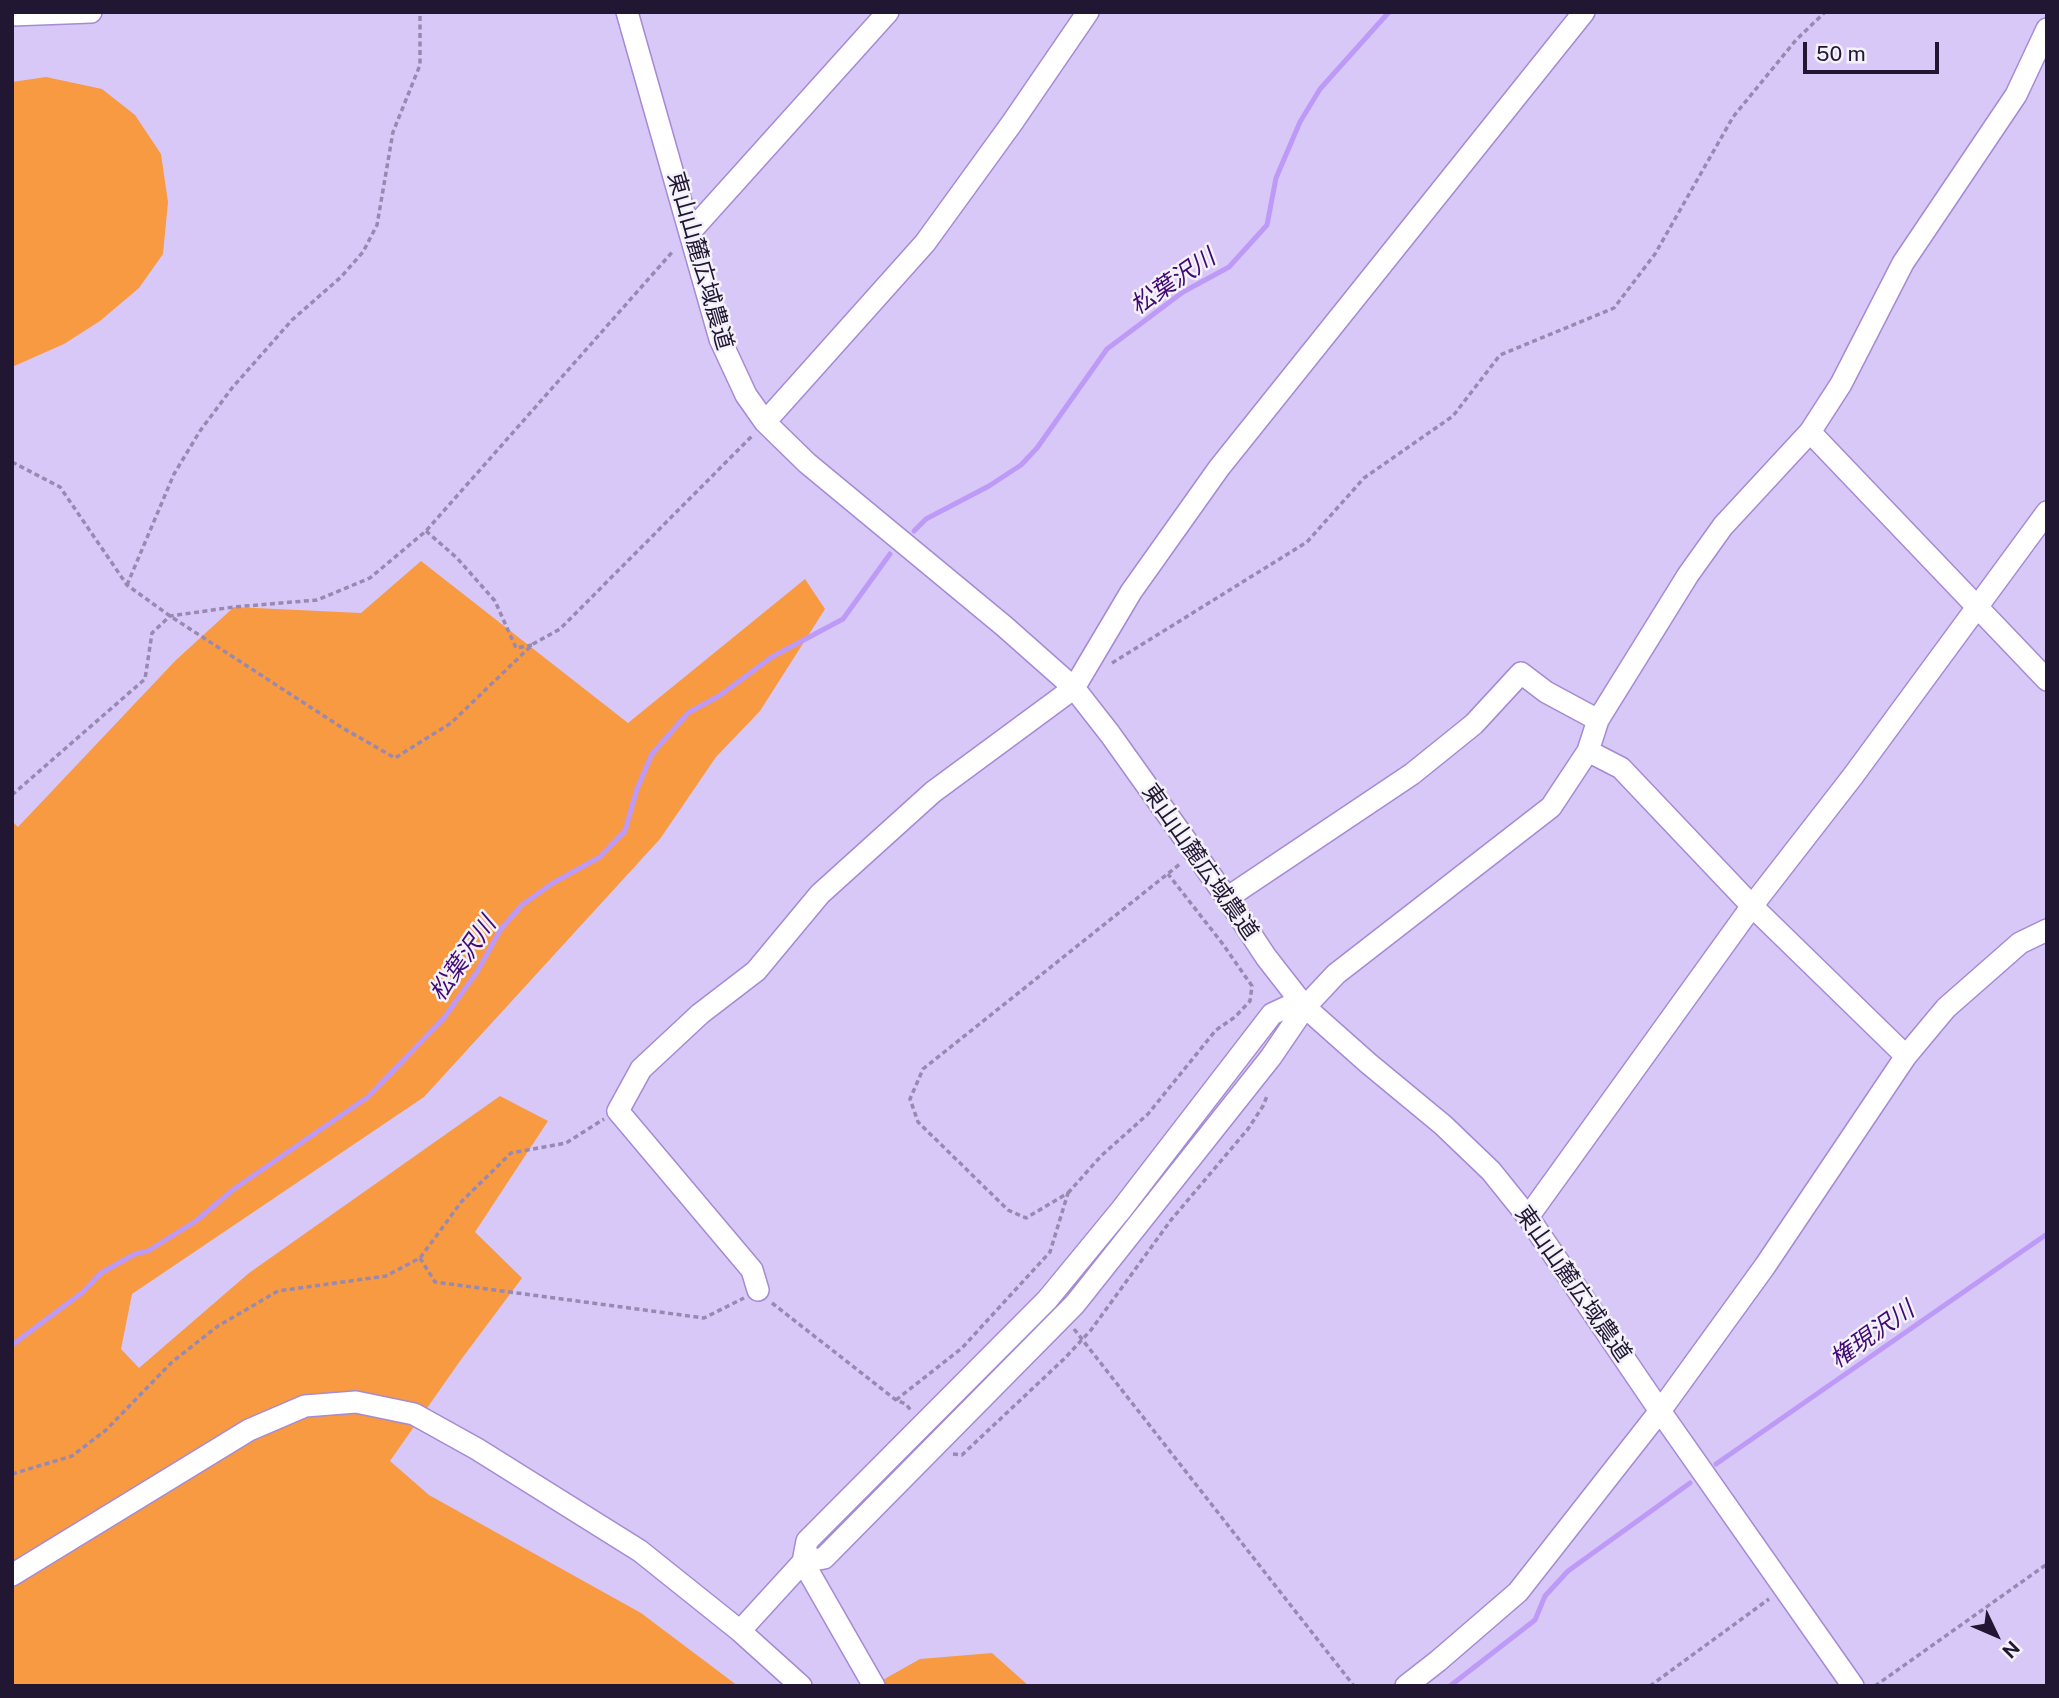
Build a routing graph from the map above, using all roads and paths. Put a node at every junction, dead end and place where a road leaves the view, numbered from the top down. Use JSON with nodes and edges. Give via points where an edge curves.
{"nodes":[{"id":1,"x":91,"y":12,"type":"edge"},
{"id":2,"x":421,"y":12,"type":"edge"},
{"id":3,"x":627,"y":12,"type":"edge"},
{"id":4,"x":888,"y":12,"type":"edge"},
{"id":5,"x":1088,"y":12,"type":"edge"},
{"id":6,"x":1584,"y":12,"type":"edge"},
{"id":7,"x":1825,"y":12,"type":"edge"},
{"id":8,"x":12,"y":15,"type":"edge"},
{"id":9,"x":2047,"y":29,"type":"edge"},
{"id":10,"x":691,"y":231,"type":"junction"},
{"id":11,"x":765,"y":422,"type":"junction"},
{"id":12,"x":1810,"y":432,"type":"junction"},
{"id":13,"x":12,"y":462,"type":"edge"},
{"id":14,"x":2047,"y":512,"type":"edge"},
{"id":15,"x":426,"y":531,"type":"junction"},
{"id":16,"x":127,"y":585,"type":"junction"},
{"id":17,"x":1976,"y":606,"type":"junction"},
{"id":18,"x":170,"y":616,"type":"junction"},
{"id":19,"x":533,"y":644,"type":"junction"},
{"id":20,"x":1109,"y":666,"type":"dead end"},
{"id":21,"x":2047,"y":680,"type":"edge"},
{"id":22,"x":1074,"y":688,"type":"junction"},
{"id":23,"x":1598,"y":720,"type":"junction"},
{"id":24,"x":1588,"y":751,"type":"junction"},
{"id":25,"x":12,"y":795,"type":"edge"},
{"id":26,"x":1193,"y":853,"type":"junction"},
{"id":27,"x":1168,"y":874,"type":"junction"},
{"id":28,"x":1227,"y":898,"type":"junction"},
{"id":29,"x":1752,"y":906,"type":"junction"},
{"id":30,"x":2047,"y":930,"type":"edge"},
{"id":31,"x":1303,"y":1004,"type":"junction"},
{"id":32,"x":1906,"y":1056,"type":"junction"},
{"id":33,"x":618,"y":1111,"type":"junction"},
{"id":34,"x":1068,"y":1193,"type":"junction"},
{"id":35,"x":1528,"y":1217,"type":"junction"},
{"id":36,"x":420,"y":1258,"type":"junction"},
{"id":37,"x":1025,"y":1281,"type":"junction"},
{"id":38,"x":758,"y":1290,"type":"junction"},
{"id":39,"x":1047,"y":1300,"type":"junction"},
{"id":40,"x":1063,"y":1316,"type":"junction"},
{"id":41,"x":896,"y":1400,"type":"junction"},
{"id":42,"x":1660,"y":1411,"type":"junction"},
{"id":43,"x":922,"y":1424,"type":"junction"},
{"id":44,"x":12,"y":1474,"type":"edge"},
{"id":45,"x":803,"y":1562,"type":"junction"},
{"id":46,"x":2047,"y":1563,"type":"edge"},
{"id":47,"x":12,"y":1575,"type":"edge"},
{"id":48,"x":1785,"y":1588,"type":"junction"},
{"id":49,"x":740,"y":1632,"type":"junction"},
{"id":50,"x":801,"y":1686,"type":"edge"},
{"id":51,"x":874,"y":1686,"type":"edge"},
{"id":52,"x":1354,"y":1686,"type":"edge"},
{"id":53,"x":1406,"y":1686,"type":"edge"},
{"id":54,"x":1650,"y":1686,"type":"edge"},
{"id":55,"x":1853,"y":1686,"type":"edge"},
{"id":56,"x":1875,"y":1686,"type":"edge"}],
"edges":[{"from":1,"to":8,"type":"street"},
{"from":2,"to":16,"type":"path","via":[[420,65],[393,132],[377,225],[363,252],[292,320],[200,431],[174,474]]},
{"from":3,"to":10,"type":"street","name":"東山山麓広域農道"},
{"from":4,"to":10,"type":"street"},
{"from":5,"to":11,"type":"street","via":[[925,243]]},
{"from":6,"to":22,"type":"street","via":[[1219,468],[1131,592]]},
{"from":7,"to":20,"type":"path","via":[[1733,117],[1655,254],[1614,307],[1500,355],[1453,416],[1364,478],[1307,542]]},
{"from":9,"to":12,"type":"street","via":[[2017,95],[1903,263],[1841,384]]},
{"from":10,"to":11,"type":"street","name":"東山山麓広域農道","via":[[720,339],[746,395]]},
{"from":10,"to":15,"type":"path"},
{"from":11,"to":19,"type":"path","via":[[560,629]]},
{"from":11,"to":22,"type":"street","name":"東山山麓広域農道","via":[[807,463]]},
{"from":12,"to":17,"type":"street"},
{"from":12,"to":23,"type":"street","via":[[1723,526]]},
{"from":13,"to":16,"type":"path","via":[[60,487]]},
{"from":14,"to":17,"type":"street"},
{"from":15,"to":18,"type":"path","via":[[370,578],[317,600]]},
{"from":15,"to":19,"type":"path","via":[[495,601],[516,648]]},
{"from":16,"to":18,"type":"path"},
{"from":17,"to":21,"type":"street"},
{"from":17,"to":29,"type":"street"},
{"from":18,"to":19,"type":"path","via":[[395,758],[451,723]]},
{"from":18,"to":25,"type":"path","via":[[152,633],[145,679]]},
{"from":22,"to":26,"type":"street","name":"東山山麓広域農道"},
{"from":22,"to":33,"type":"street","via":[[933,792],[820,894],[757,971],[700,1014],[641,1069]]},
{"from":23,"to":24,"type":"street"},
{"from":23,"to":28,"type":"street","via":[[1521,673],[1474,724],[1412,774]]},
{"from":24,"to":29,"type":"street","via":[[1620,768]]},
{"from":24,"to":31,"type":"street","via":[[1551,807]]},
{"from":26,"to":27,"type":"path"},
{"from":26,"to":28,"type":"street","name":"東山山麓広域農道"},
{"from":27,"to":34,"type":"path","via":[[1252,986],[1250,1001],[1216,1031],[1148,1114]]},
{"from":27,"to":34,"type":"path","via":[[923,1069],[911,1099],[918,1122],[1009,1210],[1026,1218]]},
{"from":28,"to":31,"type":"street","name":"東山山麓広域農道"},
{"from":29,"to":32,"type":"street"},
{"from":29,"to":35,"type":"street"},
{"from":30,"to":32,"type":"street","via":[[2020,943],[1946,1008]]},
{"from":31,"to":35,"type":"street","name":"東山山麓広域農道","via":[[1443,1125],[1491,1171]]},
{"from":31,"to":39,"type":"street","via":[[1272,1014]]},
{"from":31,"to":40,"type":"street","via":[[1271,1057]]},
{"from":32,"to":42,"type":"street","via":[[1765,1266]]},
{"from":33,"to":36,"type":"path","via":[[566,1143],[511,1153],[462,1201]]},
{"from":33,"to":38,"type":"street","via":[[752,1270]]},
{"from":34,"to":37,"type":"path","via":[[1050,1252]]},
{"from":35,"to":42,"type":"street","name":"東山山麓広域農道"},
{"from":36,"to":38,"type":"path","via":[[435,1282],[704,1318]]},
{"from":36,"to":44,"type":"path","via":[[386,1276],[278,1291],[218,1326],[172,1362],[106,1430],[72,1456]]},
{"from":37,"to":39,"type":"path"},
{"from":37,"to":41,"type":"path","via":[[962,1348]]},
{"from":38,"to":41,"type":"path"},
{"from":39,"to":43,"type":"street"},
{"from":40,"to":45,"type":"street","via":[[824,1558]]},
{"from":40,"to":52,"type":"path"},
{"from":41,"to":43,"type":"path","via":[[906,1404]]},
{"from":42,"to":48,"type":"street","name":"東山山麓広域農道"},
{"from":42,"to":53,"type":"street","via":[[1518,1592]]},
{"from":43,"to":45,"type":"street","via":[[807,1541]]},
{"from":45,"to":49,"type":"street"},
{"from":45,"to":51,"type":"street"},
{"from":46,"to":56,"type":"path"},
{"from":47,"to":49,"type":"street","via":[[249,1430],[305,1406],[356,1402],[414,1414],[477,1449],[640,1551]]},
{"from":48,"to":54,"type":"path"},
{"from":48,"to":55,"type":"street","name":"東山山麓広域農道"},
{"from":49,"to":50,"type":"street"}]}
